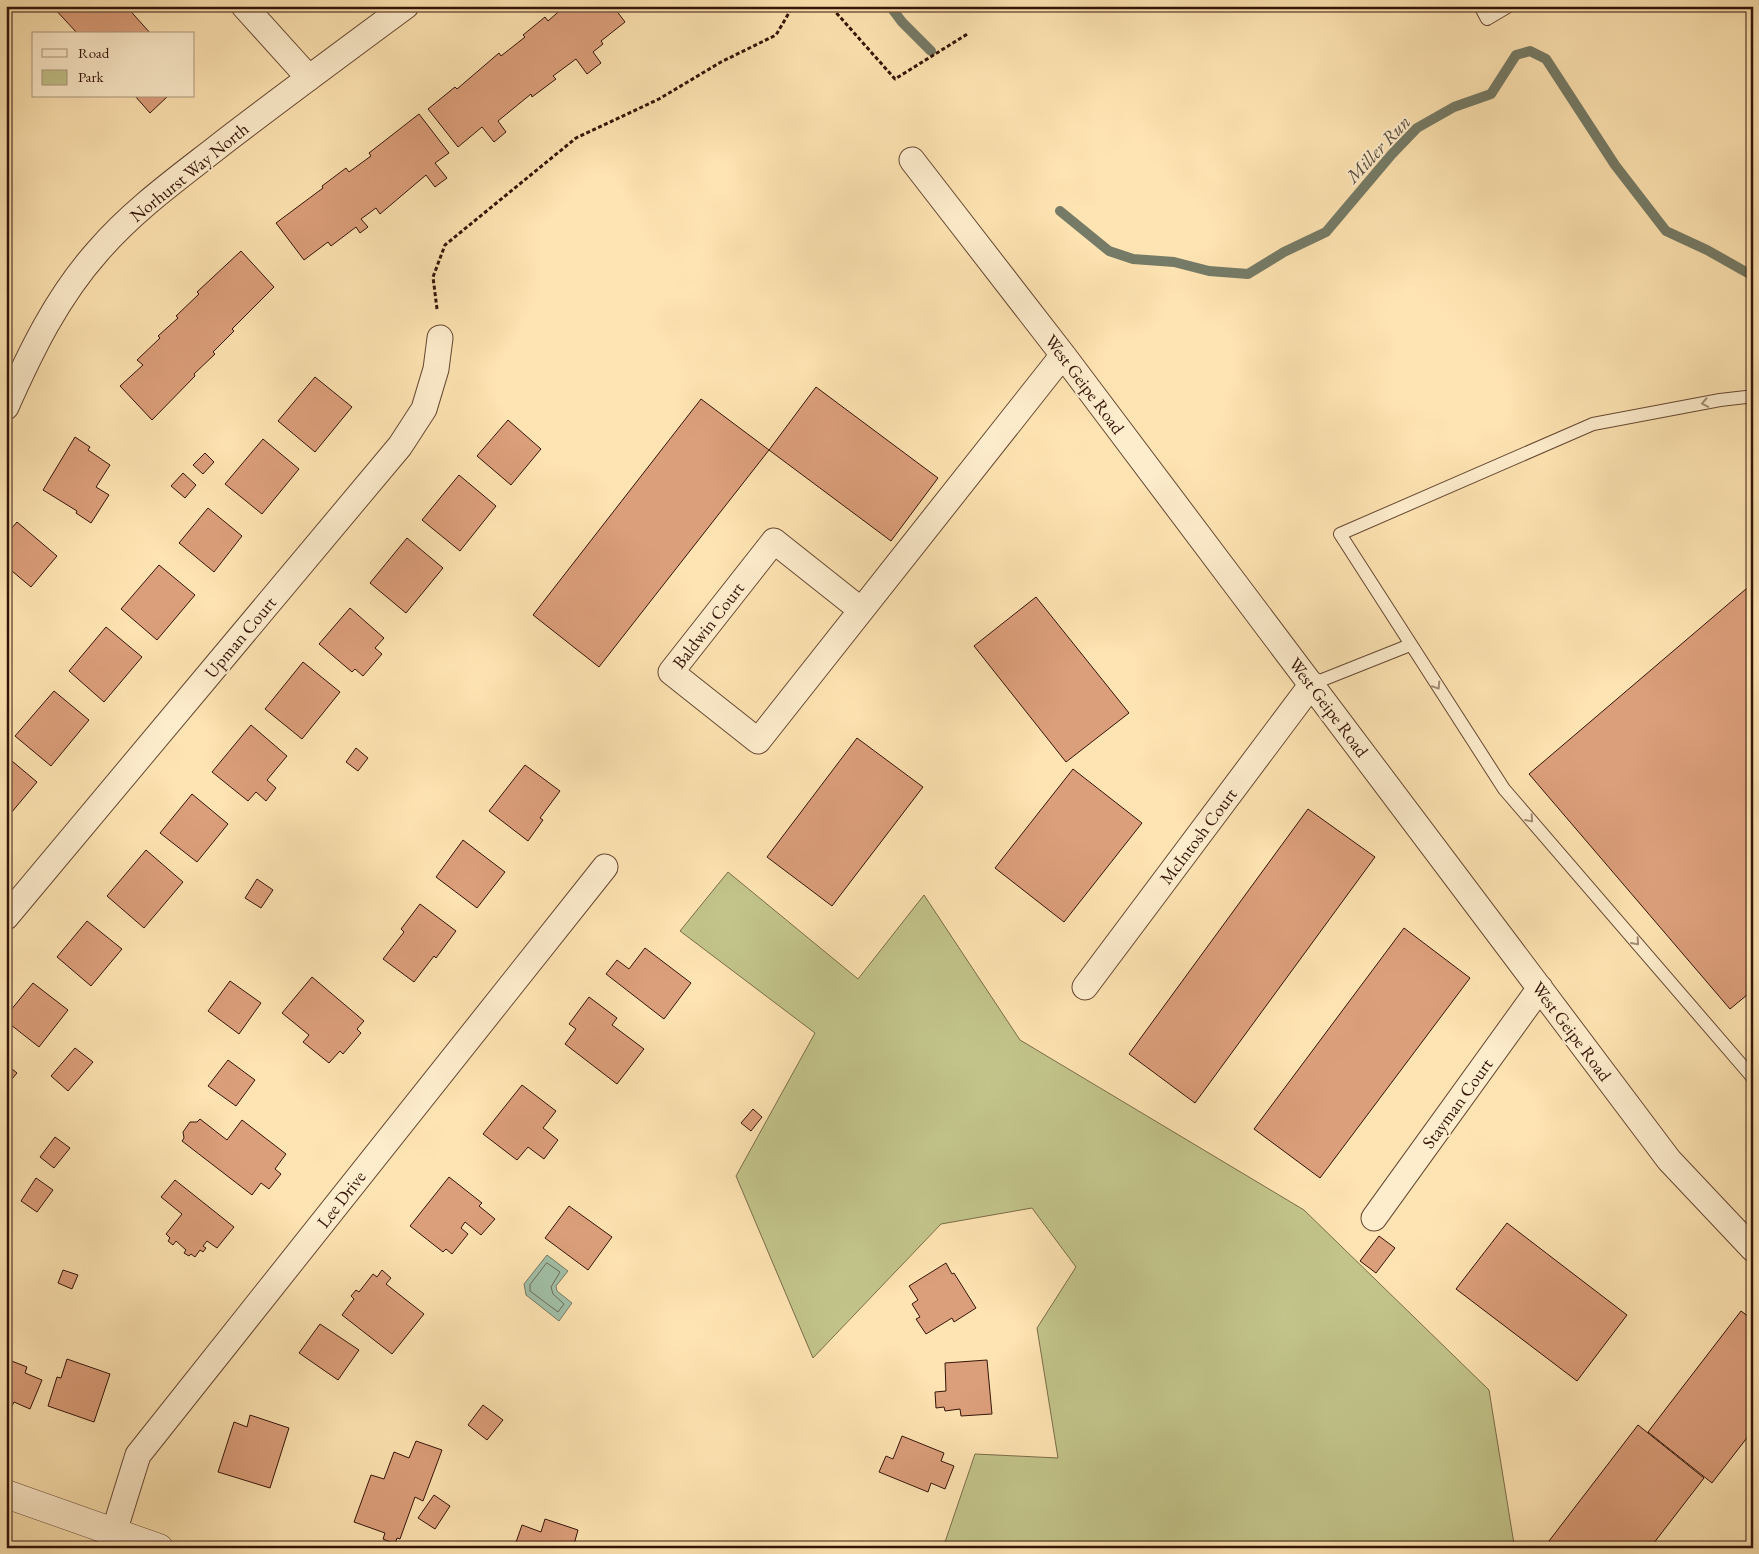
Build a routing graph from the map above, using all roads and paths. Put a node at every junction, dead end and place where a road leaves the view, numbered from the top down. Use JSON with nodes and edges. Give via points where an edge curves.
{"nodes":[{"id":1,"x":244,"y":6,"type":"edge"},
{"id":2,"x":406,"y":6,"type":"edge"},
{"id":3,"x":793,"y":6,"type":"edge"},
{"id":4,"x":826,"y":6,"type":"edge"},
{"id":5,"x":1480,"y":6,"type":"edge"},
{"id":6,"x":1509,"y":6,"type":"edge"},
{"id":7,"x":969,"y":33,"type":"dead end"},
{"id":8,"x":309,"y":78,"type":"junction"},
{"id":9,"x":912,"y":160,"type":"dead end"},
{"id":10,"x":440,"y":338,"type":"joint"},
{"id":11,"x":1063,"y":355,"type":"junction"},
{"id":12,"x":1753,"y":398,"type":"edge"},
{"id":13,"x":6,"y":407,"type":"edge"},
{"id":14,"x":861,"y":610,"type":"junction"},
{"id":15,"x":1410,"y":645,"type":"junction"},
{"id":16,"x":1312,"y":684,"type":"junction"},
{"id":17,"x":604,"y":867,"type":"dead end"},
{"id":18,"x":6,"y":917,"type":"edge"},
{"id":19,"x":1085,"y":987,"type":"dead end"},
{"id":20,"x":1540,"y":988,"type":"junction"},
{"id":21,"x":1751,"y":1076,"type":"edge"},
{"id":22,"x":1374,"y":1218,"type":"dead end"},
{"id":23,"x":1753,"y":1249,"type":"edge"},
{"id":24,"x":6,"y":1494,"type":"edge"},
{"id":25,"x":111,"y":1540,"type":"edge"},
{"id":26,"x":159,"y":1548,"type":"edge"}],
"edges":[{"from":1,"to":8,"type":"street"},
{"from":2,"to":8,"type":"street","name":"Norhurst Way North"},
{"from":3,"to":10,"type":"path","via":[[776,35],[721,62],[659,99],[576,138],[444,245],[433,277]]},
{"from":4,"to":7,"type":"path","via":[[832,8],[894,79]]},
{"from":5,"to":6,"type":"lane","via":[[1487,19]]},
{"from":8,"to":13,"type":"street","name":"Norhurst Way North","via":[[154,196],[98,250],[62,298],[30,352]]},
{"from":9,"to":11,"type":"street","name":"West Geipe Road"},
{"from":10,"to":18,"type":"street","name":"Upman Court","via":[[436,369],[424,409],[400,446]]},
{"from":11,"to":14,"type":"street","name":"Baldwin Court"},
{"from":11,"to":16,"type":"street","name":"West Geipe Road"},
{"from":12,"to":15,"type":"lane","one_way":true,"via":[[1720,400],[1593,424],[1340,534]]},
{"from":14,"to":14,"type":"street","name":"Baldwin Court","via":[[758,741],[670,672],[774,542]]},
{"from":15,"to":16,"type":"lane"},
{"from":15,"to":21,"type":"lane","one_way":true,"via":[[1504,789]]},
{"from":16,"to":19,"type":"street","name":"McIntosh Court"},
{"from":16,"to":20,"type":"street","name":"West Geipe Road"},
{"from":17,"to":25,"type":"street","name":"Lee Drive","via":[[138,1455]]},
{"from":20,"to":22,"type":"street","name":"Stayman Court"},
{"from":20,"to":23,"type":"street","name":"West Geipe Road","via":[[1668,1160]]},
{"from":24,"to":25,"type":"street"},
{"from":25,"to":26,"type":"street"}]}
